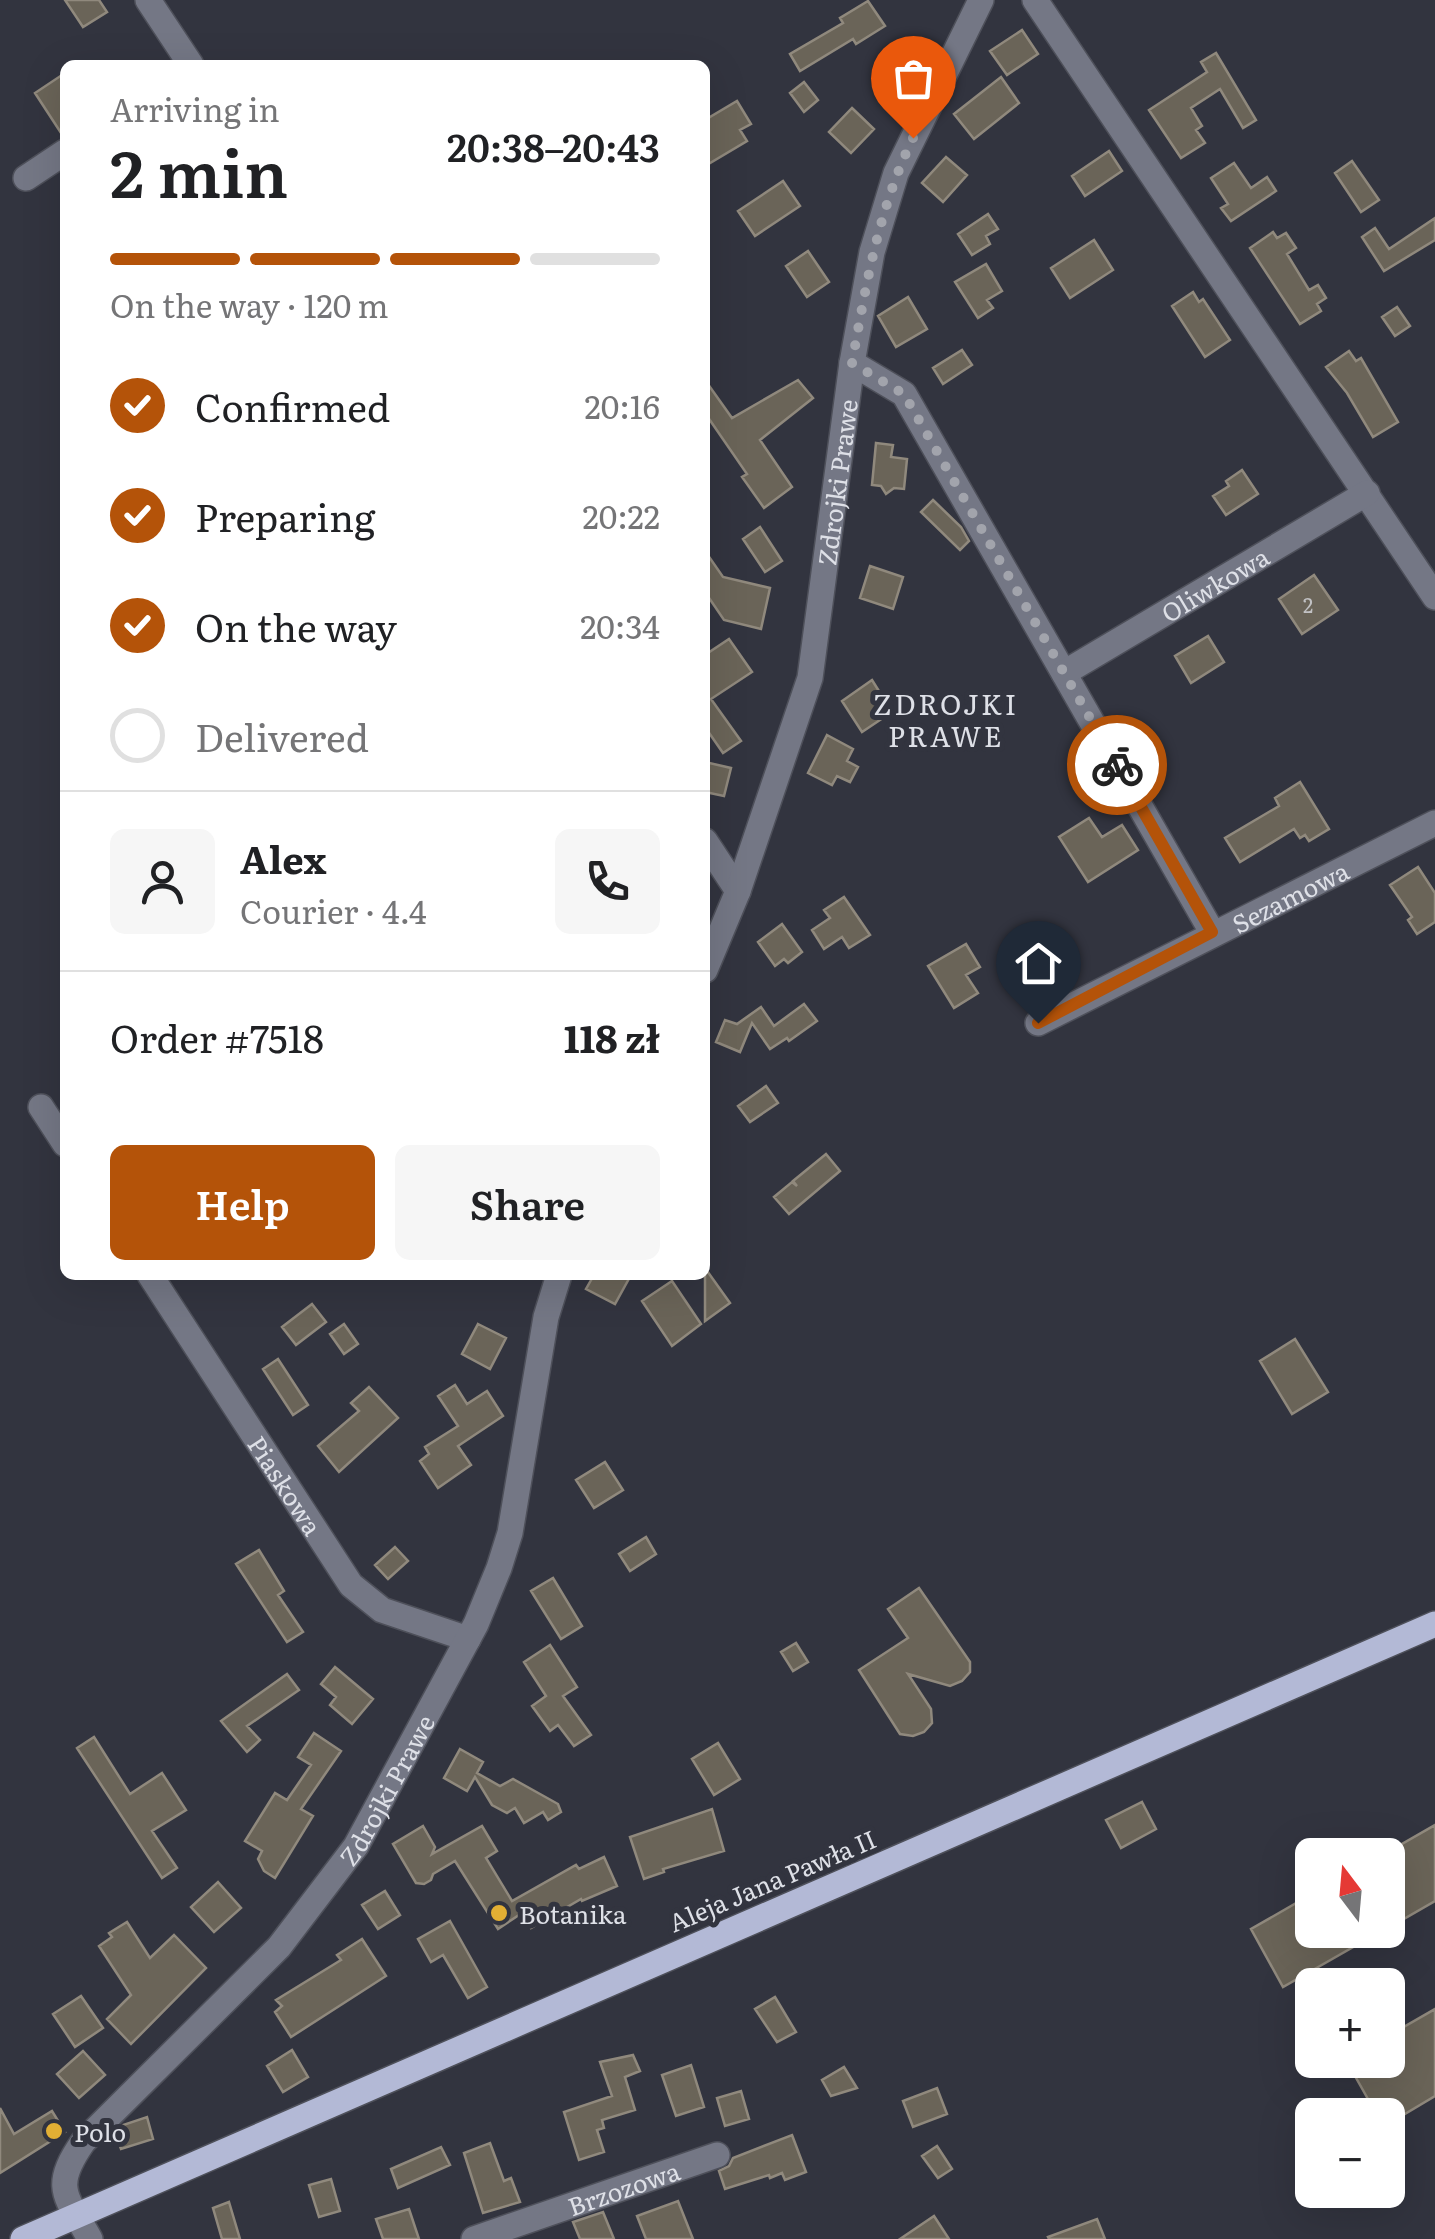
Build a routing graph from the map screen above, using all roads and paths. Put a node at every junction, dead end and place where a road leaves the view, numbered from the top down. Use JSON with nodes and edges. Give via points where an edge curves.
{"nodes":[{"id":1,"x":148,"y":0,"type":"edge"},
{"id":2,"x":981,"y":0,"type":"edge"},
{"id":3,"x":1035,"y":0,"type":"edge"},
{"id":4,"x":188,"y":60,"type":"edge"},
{"id":5,"x":60,"y":155,"type":"edge"},
{"id":6,"x":26,"y":178,"type":"dead end"},
{"id":7,"x":852,"y":363,"type":"junction"},
{"id":8,"x":1367,"y":493,"type":"junction"},
{"id":9,"x":1435,"y":597,"type":"edge"},
{"id":10,"x":1064,"y":673,"type":"junction"},
{"id":11,"x":1435,"y":823,"type":"edge"},
{"id":12,"x":710,"y":849,"type":"edge"},
{"id":13,"x":738,"y":891,"type":"junction"},
{"id":14,"x":1212,"y":932,"type":"junction"},
{"id":15,"x":710,"y":958,"type":"edge"},
{"id":16,"x":1038,"y":1023,"type":"dead end"},
{"id":17,"x":41,"y":1107,"type":"dead end"},
{"id":18,"x":60,"y":1136,"type":"edge"},
{"id":19,"x":153,"y":1280,"type":"edge"},
{"id":20,"x":557,"y":1280,"type":"edge"},
{"id":21,"x":1435,"y":1624,"type":"edge"},
{"id":22,"x":468,"y":1639,"type":"junction"},
{"id":23,"x":717,"y":2154,"type":"dead end"},
{"id":24,"x":77,"y":2216,"type":"junction"},
{"id":25,"x":23,"y":2239,"type":"edge"},
{"id":26,"x":90,"y":2239,"type":"edge"},
{"id":27,"x":474,"y":2239,"type":"edge"}],
"edges":[{"from":1,"to":4,"type":"street"},
{"from":2,"to":7,"type":"street","name":"Zdrojki Prawe","via":[[896,173],[872,252]]},
{"from":3,"to":8,"type":"street"},
{"from":5,"to":6,"type":"street"},
{"from":7,"to":10,"type":"street","via":[[904,394]]},
{"from":7,"to":13,"type":"street","name":"Zdrojki Prawe","via":[[810,678]]},
{"from":8,"to":9,"type":"street"},
{"from":8,"to":10,"type":"street","name":"Oliwkowa"},
{"from":10,"to":14,"type":"street"},
{"from":11,"to":14,"type":"street","name":"Sezamowa"},
{"from":12,"to":13,"type":"street"},
{"from":13,"to":15,"type":"street","name":"Zdrojki Prawe"},
{"from":14,"to":16,"type":"street","name":"Sezamowa"},
{"from":17,"to":18,"type":"street"},
{"from":19,"to":22,"type":"street","name":"Piaskowa","via":[[352,1585],[382,1610]]},
{"from":20,"to":22,"type":"street","name":"Zdrojki Prawe","via":[[510,1533]]},
{"from":21,"to":24,"type":"main road","name":"Aleja Jana Pawła II"},
{"from":22,"to":24,"type":"street","name":"Zdrojki Prawe","via":[[356,1846],[314,1902],[279,1947],[71,2158],[62,2188]]},
{"from":23,"to":27,"type":"street","name":"Brzozowa"},
{"from":24,"to":25,"type":"main road","name":"Aleja Jana Pawła II"},
{"from":24,"to":26,"type":"street","name":"Zdrojki Prawe"}]}
